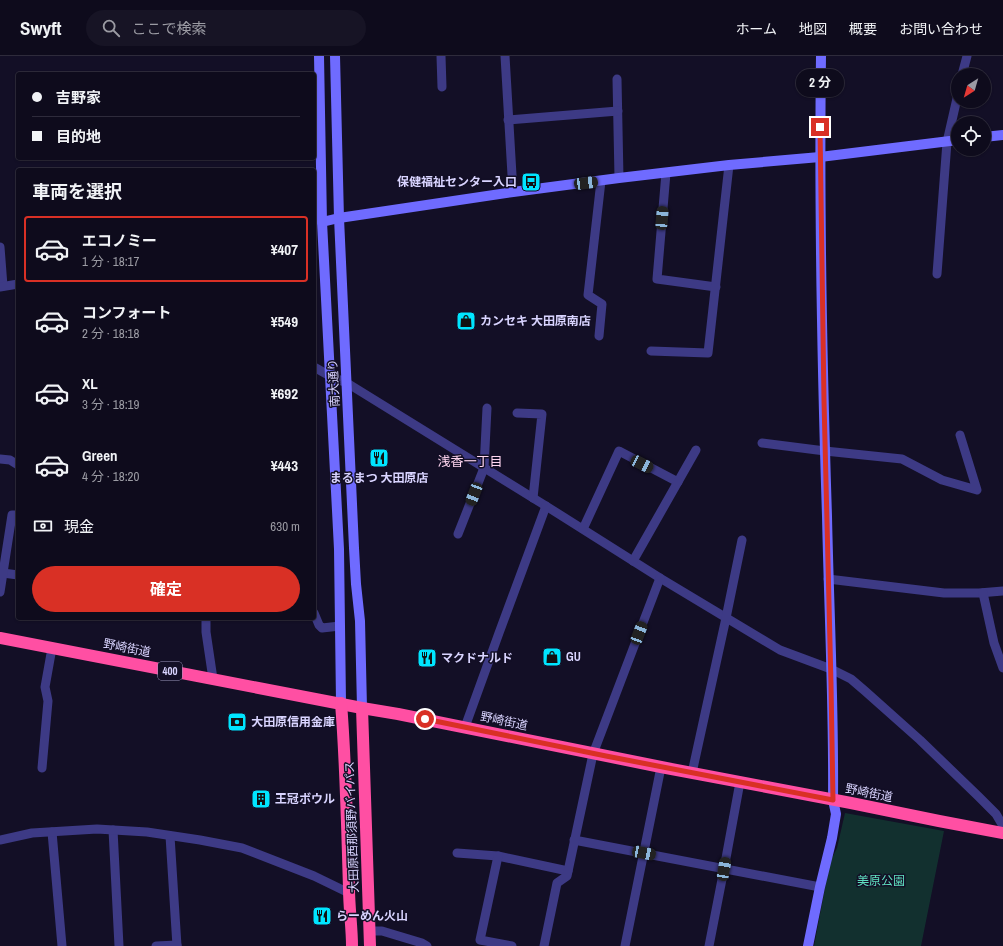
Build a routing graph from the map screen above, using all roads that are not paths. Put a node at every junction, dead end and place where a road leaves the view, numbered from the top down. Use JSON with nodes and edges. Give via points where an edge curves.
{"nodes":[{"id":1,"x":318,"y":56,"type":"edge"},
{"id":2,"x":335,"y":56,"type":"edge"},
{"id":3,"x":441,"y":56,"type":"edge"},
{"id":4,"x":505,"y":56,"type":"edge"},
{"id":5,"x":821,"y":56,"type":"edge"},
{"id":6,"x":967,"y":56,"type":"edge"},
{"id":7,"x":964,"y":68,"type":"edge"},
{"id":8,"x":617,"y":79,"type":"dead end"},
{"id":9,"x":442,"y":86,"type":"dead end"},
{"id":10,"x":955,"y":108,"type":"edge"},
{"id":11,"x":618,"y":111,"type":"junction"},
{"id":12,"x":508,"y":120,"type":"junction"},
{"id":13,"x":1003,"y":135,"type":"edge"},
{"id":14,"x":991,"y":136,"type":"edge"},
{"id":15,"x":951,"y":141,"type":"edge"},
{"id":16,"x":947,"y":142,"type":"junction"},
{"id":17,"x":820,"y":157,"type":"junction"},
{"id":18,"x":729,"y":165,"type":"junction"},
{"id":19,"x":666,"y":173,"type":"junction"},
{"id":20,"x":619,"y":178,"type":"junction"},
{"id":21,"x":601,"y":181,"type":"junction"},
{"id":22,"x":513,"y":192,"type":"junction"},
{"id":23,"x":339,"y":218,"type":"junction"},
{"id":24,"x":318,"y":223,"type":"edge"},
{"id":25,"x":0,"y":246,"type":"edge"},
{"id":26,"x":937,"y":274,"type":"dead end"},
{"id":27,"x":16,"y":284,"type":"edge"},
{"id":28,"x":2,"y":286,"type":"edge"},
{"id":29,"x":716,"y":287,"type":"junction"},
{"id":30,"x":600,"y":336,"type":"dead end"},
{"id":31,"x":651,"y":351,"type":"dead end"},
{"id":32,"x":316,"y":368,"type":"edge"},
{"id":33,"x":330,"y":376,"type":"junction"},
{"id":34,"x":346,"y":384,"type":"junction"},
{"id":35,"x":488,"y":408,"type":"dead end"},
{"id":36,"x":517,"y":413,"type":"dead end"},
{"id":37,"x":960,"y":435,"type":"dead end"},
{"id":38,"x":762,"y":443,"type":"dead end"},
{"id":39,"x":696,"y":450,"type":"dead end"},
{"id":40,"x":825,"y":451,"type":"junction"},
{"id":41,"x":0,"y":459,"type":"edge"},
{"id":42,"x":16,"y":464,"type":"edge"},
{"id":43,"x":484,"y":468,"type":"junction"},
{"id":44,"x":678,"y":482,"type":"junction"},
{"id":45,"x":533,"y":498,"type":"junction"},
{"id":46,"x":546,"y":506,"type":"junction"},
{"id":47,"x":16,"y":515,"type":"edge"},
{"id":48,"x":583,"y":529,"type":"junction"},
{"id":49,"x":458,"y":534,"type":"dead end"},
{"id":50,"x":742,"y":540,"type":"dead end"},
{"id":51,"x":633,"y":561,"type":"junction"},
{"id":52,"x":3,"y":573,"type":"junction"},
{"id":53,"x":16,"y":575,"type":"edge"},
{"id":54,"x":660,"y":578,"type":"junction"},
{"id":55,"x":828,"y":579,"type":"junction"},
{"id":56,"x":1003,"y":591,"type":"edge"},
{"id":57,"x":0,"y":592,"type":"edge"},
{"id":58,"x":983,"y":593,"type":"junction"},
{"id":59,"x":316,"y":618,"type":"edge"},
{"id":60,"x":726,"y":618,"type":"junction"},
{"id":61,"x":206,"y":620,"type":"edge"},
{"id":62,"x":340,"y":626,"type":"junction"},
{"id":63,"x":0,"y":638,"type":"edge"},
{"id":64,"x":52,"y":648,"type":"junction"},
{"id":65,"x":1003,"y":668,"type":"edge"},
{"id":66,"x":831,"y":669,"type":"junction"},
{"id":67,"x":213,"y":679,"type":"junction"},
{"id":68,"x":341,"y":703,"type":"junction"},
{"id":69,"x":362,"y":708,"type":"junction"},
{"id":70,"x":465,"y":727,"type":"junction"},
{"id":71,"x":593,"y":754,"type":"junction"},
{"id":72,"x":661,"y":767,"type":"junction"},
{"id":73,"x":42,"y":768,"type":"dead end"},
{"id":74,"x":692,"y":773,"type":"junction"},
{"id":75,"x":740,"y":782,"type":"junction"},
{"id":76,"x":833,"y":800,"type":"junction"},
{"id":77,"x":1003,"y":826,"type":"edge"},
{"id":78,"x":114,"y":830,"type":"junction"},
{"id":79,"x":52,"y":832,"type":"junction"},
{"id":80,"x":1003,"y":833,"type":"edge"},
{"id":81,"x":170,"y":836,"type":"junction"},
{"id":82,"x":0,"y":840,"type":"edge"},
{"id":83,"x":574,"y":840,"type":"junction"},
{"id":84,"x":457,"y":853,"type":"dead end"},
{"id":85,"x":644,"y":853,"type":"junction"},
{"id":86,"x":498,"y":856,"type":"junction"},
{"id":87,"x":724,"y":869,"type":"junction"},
{"id":88,"x":568,"y":871,"type":"junction"},
{"id":89,"x":820,"y":887,"type":"junction"},
{"id":90,"x":349,"y":893,"type":"junction"},
{"id":91,"x":369,"y":931,"type":"junction"},
{"id":92,"x":62,"y":946,"type":"edge"},
{"id":93,"x":119,"y":946,"type":"edge"},
{"id":94,"x":156,"y":946,"type":"edge"},
{"id":95,"x":177,"y":946,"type":"edge"},
{"id":96,"x":352,"y":946,"type":"edge"},
{"id":97,"x":370,"y":946,"type":"edge"},
{"id":98,"x":427,"y":946,"type":"edge"},
{"id":99,"x":512,"y":946,"type":"edge"},
{"id":100,"x":544,"y":946,"type":"edge"},
{"id":101,"x":625,"y":946,"type":"edge"},
{"id":102,"x":709,"y":946,"type":"edge"},
{"id":103,"x":808,"y":946,"type":"edge"}],
"edges":[{"from":1,"to":24,"type":"street","name":"南大通り"},
{"from":2,"to":23,"type":"street","name":"南大通り"},
{"from":3,"to":9,"type":"street"},
{"from":4,"to":12,"type":"street"},
{"from":5,"to":17,"type":"street"},
{"from":6,"to":7,"type":"street"},
{"from":8,"to":11,"type":"street"},
{"from":10,"to":16,"type":"street"},
{"from":11,"to":12,"type":"street"},
{"from":11,"to":20,"type":"street"},
{"from":12,"to":22,"type":"street"},
{"from":13,"to":14,"type":"street"},
{"from":15,"to":16,"type":"street"},
{"from":16,"to":17,"type":"street"},
{"from":16,"to":26,"type":"street"},
{"from":17,"to":18,"type":"street"},
{"from":17,"to":40,"type":"street"},
{"from":18,"to":19,"type":"street"},
{"from":18,"to":29,"type":"street"},
{"from":19,"to":20,"type":"street"},
{"from":19,"to":29,"type":"street","via":[[657,279]]},
{"from":20,"to":21,"type":"street"},
{"from":21,"to":22,"type":"street"},
{"from":21,"to":30,"type":"street","via":[[588,295],[602,304]]},
{"from":22,"to":23,"type":"street"},
{"from":23,"to":24,"type":"street"},
{"from":23,"to":34,"type":"street","name":"南大通り"},
{"from":24,"to":33,"type":"street","name":"南大通り"},
{"from":25,"to":28,"type":"street"},
{"from":27,"to":28,"type":"street"},
{"from":29,"to":31,"type":"street","via":[[708,354]]},
{"from":32,"to":33,"type":"street"},
{"from":33,"to":34,"type":"street"},
{"from":33,"to":62,"type":"street","name":"南大通り","via":[[339,549]]},
{"from":34,"to":43,"type":"street"},
{"from":34,"to":69,"type":"street","name":"南大通り","via":[[360,621]]},
{"from":35,"to":43,"type":"street"},
{"from":36,"to":45,"type":"street","via":[[542,414]]},
{"from":37,"to":40,"type":"street","via":[[978,490],[942,480],[902,460]]},
{"from":38,"to":40,"type":"street"},
{"from":39,"to":44,"type":"street"},
{"from":40,"to":55,"type":"street"},
{"from":41,"to":42,"type":"street"},
{"from":43,"to":45,"type":"street"},
{"from":43,"to":49,"type":"street"},
{"from":44,"to":48,"type":"street","via":[[619,451]]},
{"from":44,"to":51,"type":"street"},
{"from":45,"to":46,"type":"street"},
{"from":46,"to":48,"type":"street"},
{"from":46,"to":70,"type":"street"},
{"from":47,"to":52,"type":"street","via":[[12,515]]},
{"from":48,"to":51,"type":"street"},
{"from":50,"to":60,"type":"street"},
{"from":51,"to":54,"type":"street"},
{"from":52,"to":53,"type":"street"},
{"from":52,"to":57,"type":"street"},
{"from":54,"to":60,"type":"street"},
{"from":54,"to":71,"type":"street"},
{"from":55,"to":58,"type":"street","via":[[944,593]]},
{"from":55,"to":66,"type":"street"},
{"from":56,"to":58,"type":"street"},
{"from":58,"to":65,"type":"street","via":[[994,643]]},
{"from":59,"to":62,"type":"street","via":[[322,628]]},
{"from":60,"to":66,"type":"street","via":[[780,650]]},
{"from":60,"to":74,"type":"street"},
{"from":61,"to":67,"type":"street"},
{"from":62,"to":68,"type":"street","name":"南大通り"},
{"from":63,"to":64,"type":"highway","name":"野崎街道","number":"400"},
{"from":64,"to":67,"type":"highway","name":"野崎街道","number":"400"},
{"from":64,"to":73,"type":"street","via":[[45,687],[48,701]]},
{"from":66,"to":76,"type":"street"},
{"from":66,"to":77,"type":"street","via":[[851,679],[898,720],[992,809]]},
{"from":67,"to":68,"type":"highway","name":"野崎街道","number":"400"},
{"from":68,"to":69,"type":"highway","name":"野崎街道","number":"400"},
{"from":68,"to":90,"type":"highway","name":"大田原西那須野バイパス"},
{"from":69,"to":70,"type":"highway","name":"野崎街道"},
{"from":69,"to":91,"type":"highway","name":"大田原西那須野バイパス"},
{"from":70,"to":71,"type":"highway","name":"野崎街道"},
{"from":71,"to":72,"type":"highway","name":"野崎街道"},
{"from":71,"to":83,"type":"street"},
{"from":72,"to":74,"type":"highway","name":"野崎街道"},
{"from":72,"to":85,"type":"street"},
{"from":74,"to":75,"type":"highway","name":"野崎街道"},
{"from":75,"to":76,"type":"highway","name":"野崎街道"},
{"from":75,"to":87,"type":"street"},
{"from":76,"to":80,"type":"highway","name":"野崎街道"},
{"from":76,"to":89,"type":"street","via":[[836,814]]},
{"from":78,"to":79,"type":"street"},
{"from":78,"to":81,"type":"street"},
{"from":78,"to":93,"type":"street"},
{"from":79,"to":82,"type":"street","via":[[32,833]]},
{"from":79,"to":92,"type":"street"},
{"from":81,"to":90,"type":"street","via":[[242,848],[314,876]]},
{"from":81,"to":95,"type":"street"},
{"from":83,"to":85,"type":"street"},
{"from":83,"to":88,"type":"street"},
{"from":84,"to":86,"type":"street"},
{"from":85,"to":87,"type":"street"},
{"from":85,"to":101,"type":"street"},
{"from":86,"to":88,"type":"street"},
{"from":86,"to":99,"type":"street","via":[[480,940]]},
{"from":87,"to":89,"type":"street"},
{"from":87,"to":102,"type":"street"},
{"from":88,"to":100,"type":"street","via":[[567,876],[557,883]]},
{"from":89,"to":103,"type":"street"},
{"from":90,"to":96,"type":"highway","name":"大田原西那須野バイパス"},
{"from":91,"to":97,"type":"highway","name":"大田原西那須野バイパス"},
{"from":91,"to":98,"type":"street","via":[[382,931]]},
{"from":94,"to":95,"type":"street"}]}
